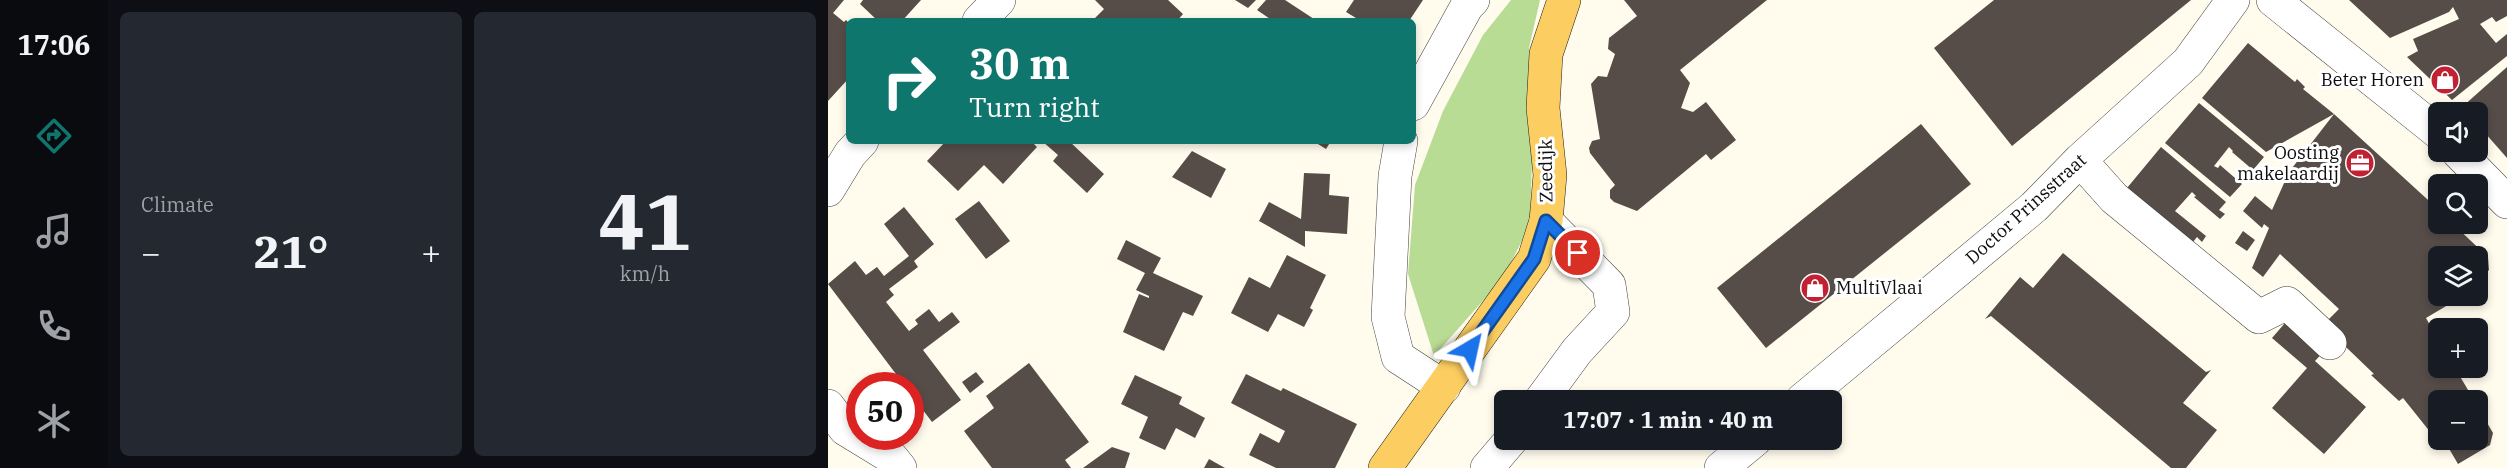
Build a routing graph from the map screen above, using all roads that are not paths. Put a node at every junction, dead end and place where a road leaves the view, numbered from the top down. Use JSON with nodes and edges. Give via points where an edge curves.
{"nodes":[{"id":1,"x":999,"y":0,"type":"edge"},
{"id":2,"x":1473,"y":0,"type":"edge"},
{"id":3,"x":1564,"y":0,"type":"edge"},
{"id":4,"x":2234,"y":0,"type":"edge"},
{"id":5,"x":2273,"y":0,"type":"edge"},
{"id":6,"x":982,"y":18,"type":"edge"},
{"id":7,"x":1416,"y":99,"type":"edge"},
{"id":8,"x":2428,"y":124,"type":"edge"},
{"id":9,"x":859,"y":144,"type":"edge"},
{"id":10,"x":1400,"y":144,"type":"edge"},
{"id":11,"x":2079,"y":160,"type":"junction"},
{"id":12,"x":2468,"y":162,"type":"edge"},
{"id":13,"x":828,"y":190,"type":"edge"},
{"id":14,"x":2507,"y":201,"type":"edge"},
{"id":15,"x":1546,"y":221,"type":"junction"},
{"id":16,"x":2331,"y":343,"type":"dead end"},
{"id":17,"x":1444,"y":387,"type":"junction"},
{"id":18,"x":1548,"y":390,"type":"edge"},
{"id":19,"x":1814,"y":390,"type":"edge"},
{"id":20,"x":828,"y":406,"type":"edge"},
{"id":21,"x":1502,"y":450,"type":"edge"},
{"id":22,"x":1743,"y":450,"type":"edge"},
{"id":23,"x":1391,"y":466,"type":"edge"},
{"id":24,"x":900,"y":468,"type":"edge"},
{"id":25,"x":1487,"y":468,"type":"edge"},
{"id":26,"x":1721,"y":468,"type":"edge"}],
"edges":[{"from":1,"to":6,"type":"street"},
{"from":2,"to":7,"type":"street"},
{"from":3,"to":15,"type":"main road","name":"Zeedijk","via":[[1546,54],[1543,108],[1550,175]]},
{"from":4,"to":11,"type":"street","name":"Doctor Prinsstraat","via":[[2188,62]]},
{"from":5,"to":8,"type":"street"},
{"from":9,"to":13,"type":"street"},
{"from":10,"to":17,"type":"street","via":[[1395,176],[1388,317],[1398,357]]},
{"from":11,"to":16,"type":"street","via":[[2114,198],[2259,317],[2287,303]]},
{"from":11,"to":19,"type":"street","name":"Doctor Prinsstraat","via":[[2034,207]]},
{"from":12,"to":14,"type":"street"},
{"from":15,"to":17,"type":"main road","name":"Zeedijk","via":[[1534,259]]},
{"from":15,"to":18,"type":"street","via":[[1610,285],[1613,312]]},
{"from":17,"to":23,"type":"main road","name":"Zeedijk"},
{"from":20,"to":24,"type":"street","via":[[845,429],[891,457]]},
{"from":21,"to":25,"type":"street"},
{"from":22,"to":26,"type":"street"}]}
